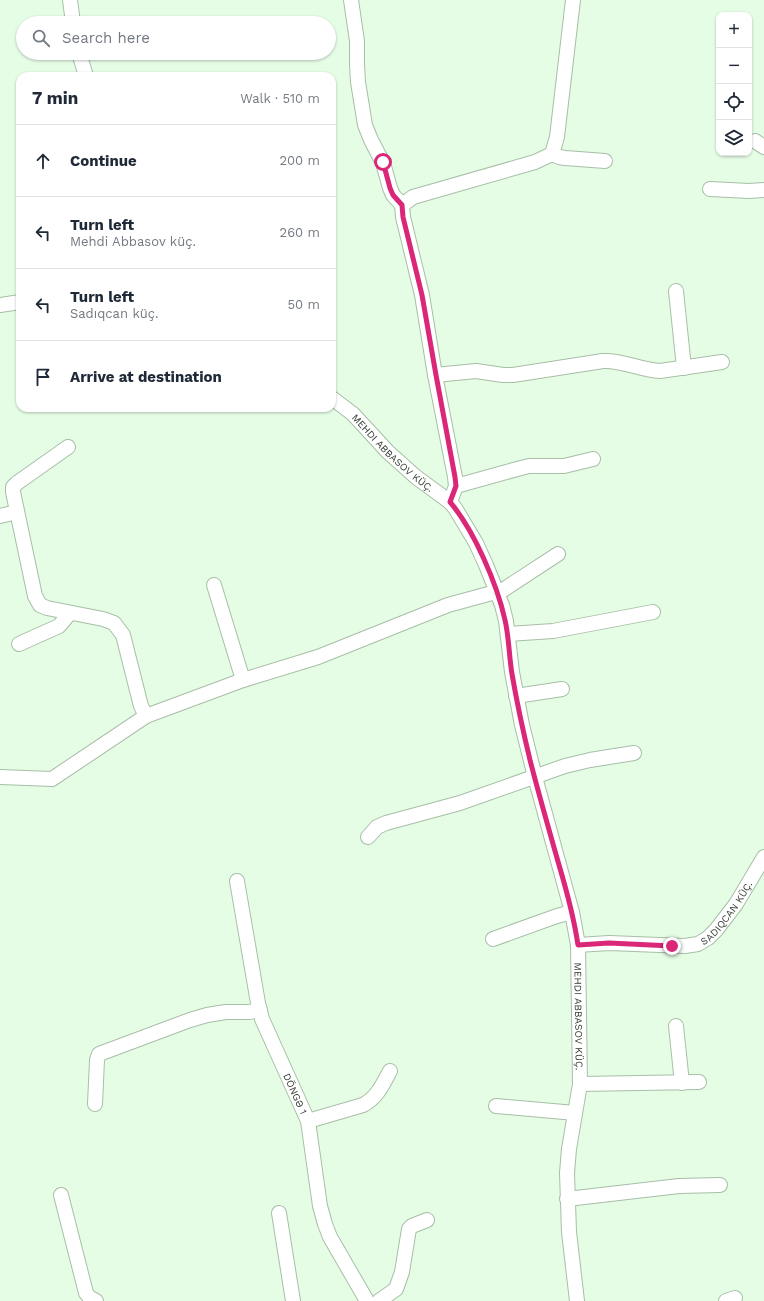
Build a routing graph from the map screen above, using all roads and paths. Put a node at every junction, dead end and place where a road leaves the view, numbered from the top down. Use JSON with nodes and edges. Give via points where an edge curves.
{"nodes":[{"id":1,"x":70,"y":0,"type":"edge"},
{"id":2,"x":351,"y":0,"type":"edge"},
{"id":3,"x":573,"y":0,"type":"edge"},
{"id":4,"x":73,"y":16,"type":"edge"},
{"id":5,"x":81,"y":60,"type":"edge"},
{"id":6,"x":85,"y":72,"type":"edge"},
{"id":7,"x":552,"y":154,"type":"junction"},
{"id":8,"x":604,"y":161,"type":"dead end"},
{"id":9,"x":710,"y":190,"type":"dead end"},
{"id":10,"x":764,"y":190,"type":"edge"},
{"id":11,"x":402,"y":205,"type":"junction"},
{"id":12,"x":676,"y":291,"type":"dead end"},
{"id":13,"x":16,"y":303,"type":"edge"},
{"id":14,"x":0,"y":305,"type":"edge"},
{"id":15,"x":722,"y":362,"type":"dead end"},
{"id":16,"x":684,"y":368,"type":"junction"},
{"id":17,"x":436,"y":375,"type":"junction"},
{"id":18,"x":336,"y":401,"type":"edge"},
{"id":19,"x":68,"y":447,"type":"dead end"},
{"id":20,"x":593,"y":459,"type":"dead end"},
{"id":21,"x":456,"y":486,"type":"junction"},
{"id":22,"x":450,"y":502,"type":"junction"},
{"id":23,"x":17,"y":512,"type":"junction"},
{"id":24,"x":0,"y":516,"type":"edge"},
{"id":25,"x":558,"y":554,"type":"dead end"},
{"id":26,"x":214,"y":585,"type":"dead end"},
{"id":27,"x":497,"y":592,"type":"junction"},
{"id":28,"x":653,"y":612,"type":"dead end"},
{"id":29,"x":70,"y":613,"type":"junction"},
{"id":30,"x":508,"y":634,"type":"junction"},
{"id":31,"x":19,"y":644,"type":"dead end"},
{"id":32,"x":242,"y":680,"type":"junction"},
{"id":33,"x":562,"y":689,"type":"dead end"},
{"id":34,"x":516,"y":696,"type":"junction"},
{"id":35,"x":146,"y":716,"type":"junction"},
{"id":36,"x":634,"y":753,"type":"dead end"},
{"id":37,"x":0,"y":777,"type":"edge"},
{"id":38,"x":535,"y":777,"type":"junction"},
{"id":39,"x":368,"y":837,"type":"dead end"},
{"id":40,"x":764,"y":857,"type":"edge"},
{"id":41,"x":237,"y":881,"type":"dead end"},
{"id":42,"x":572,"y":912,"type":"junction"},
{"id":43,"x":493,"y":939,"type":"dead end"},
{"id":44,"x":578,"y":945,"type":"junction"},
{"id":45,"x":260,"y":1010,"type":"junction"},
{"id":46,"x":676,"y":1026,"type":"dead end"},
{"id":47,"x":390,"y":1071,"type":"dead end"},
{"id":48,"x":682,"y":1082,"type":"junction"},
{"id":49,"x":699,"y":1082,"type":"dead end"},
{"id":50,"x":580,"y":1084,"type":"junction"},
{"id":51,"x":94,"y":1104,"type":"dead end"},
{"id":52,"x":496,"y":1106,"type":"dead end"},
{"id":53,"x":575,"y":1113,"type":"junction"},
{"id":54,"x":308,"y":1120,"type":"junction"},
{"id":55,"x":720,"y":1185,"type":"dead end"},
{"id":56,"x":61,"y":1195,"type":"dead end"},
{"id":57,"x":568,"y":1199,"type":"junction"},
{"id":58,"x":278,"y":1213,"type":"dead end"},
{"id":59,"x":427,"y":1220,"type":"dead end"},
{"id":60,"x":96,"y":1301,"type":"edge"},
{"id":61,"x":292,"y":1301,"type":"edge"},
{"id":62,"x":367,"y":1301,"type":"edge"},
{"id":63,"x":379,"y":1301,"type":"edge"},
{"id":64,"x":577,"y":1301,"type":"edge"}],
"edges":[{"from":1,"to":4,"type":"street"},
{"from":2,"to":11,"type":"street","via":[[365,125],[383,162],[393,195]]},
{"from":3,"to":7,"type":"street","via":[[559,122]]},
{"from":5,"to":6,"type":"street"},
{"from":7,"to":8,"type":"street","via":[[565,158]]},
{"from":7,"to":11,"type":"street","via":[[535,162],[413,197]]},
{"from":9,"to":10,"type":"street"},
{"from":11,"to":17,"type":"street"},
{"from":12,"to":16,"type":"street"},
{"from":13,"to":14,"type":"street"},
{"from":15,"to":16,"type":"street"},
{"from":16,"to":17,"type":"street","via":[[660,371],[611,361],[513,375],[476,371]]},
{"from":17,"to":21,"type":"street"},
{"from":18,"to":22,"type":"street","name":"MEHDI ABBASOV KÜÇ.","via":[[353,414],[388,452],[416,477]]},
{"from":19,"to":23,"type":"street","via":[[13,487]]},
{"from":20,"to":21,"type":"street","via":[[564,466],[529,466]]},
{"from":21,"to":22,"type":"street"},
{"from":22,"to":27,"type":"street","name":"MEHDI ABBASOV KÜÇ.","via":[[476,543]]},
{"from":23,"to":24,"type":"street"},
{"from":23,"to":29,"type":"street","via":[[40,605]]},
{"from":25,"to":27,"type":"street"},
{"from":26,"to":32,"type":"street"},
{"from":27,"to":30,"type":"street","name":"MEHDI ABBASOV KÜÇ."},
{"from":27,"to":32,"type":"street","via":[[448,605],[318,657]]},
{"from":28,"to":30,"type":"street","via":[[553,631]]},
{"from":29,"to":31,"type":"street","via":[[59,626]]},
{"from":29,"to":35,"type":"street","via":[[114,623],[123,635],[141,706]]},
{"from":30,"to":34,"type":"street","name":"MEHDI ABBASOV KÜÇ."},
{"from":32,"to":35,"type":"street"},
{"from":33,"to":34,"type":"street"},
{"from":34,"to":38,"type":"street","name":"MEHDI ABBASOV KÜÇ."},
{"from":35,"to":37,"type":"street","via":[[52,779]]},
{"from":36,"to":38,"type":"street","via":[[565,766]]},
{"from":38,"to":39,"type":"street","via":[[460,803],[386,823],[377,827]]},
{"from":38,"to":42,"type":"street","name":"MEHDI ABBASOV KÜÇ."},
{"from":40,"to":44,"type":"street","via":[[732,909],[716,930],[698,944]]},
{"from":41,"to":45,"type":"street","name":"DÖNGƏ 1"},
{"from":42,"to":43,"type":"street"},
{"from":42,"to":44,"type":"street","name":"MEHDI ABBASOV KÜÇ."},
{"from":44,"to":50,"type":"street","name":"MEHDI ABBASOV KÜÇ."},
{"from":45,"to":51,"type":"street","via":[[207,1015],[99,1054]]},
{"from":45,"to":54,"type":"street","name":"DÖNGƏ 1"},
{"from":46,"to":48,"type":"street"},
{"from":47,"to":54,"type":"street","via":[[377,1095],[370,1102]]},
{"from":48,"to":49,"type":"street"},
{"from":48,"to":50,"type":"street"},
{"from":50,"to":53,"type":"street","name":"MEHDI ABBASOV KÜÇ."},
{"from":52,"to":53,"type":"street"},
{"from":53,"to":57,"type":"street","name":"MEHDI ABBASOV KÜÇ.","via":[[568,1167]]},
{"from":54,"to":62,"type":"street","name":"DÖNGƏ 1","via":[[320,1206],[325,1224],[330,1238]]},
{"from":55,"to":57,"type":"street","via":[[679,1186]]},
{"from":56,"to":60,"type":"street","via":[[86,1293]]},
{"from":57,"to":64,"type":"street","name":"MEHDI ABBASOV KÜÇ."},
{"from":58,"to":61,"type":"street"},
{"from":59,"to":63,"type":"street","via":[[409,1229],[402,1272],[396,1289]]}]}
